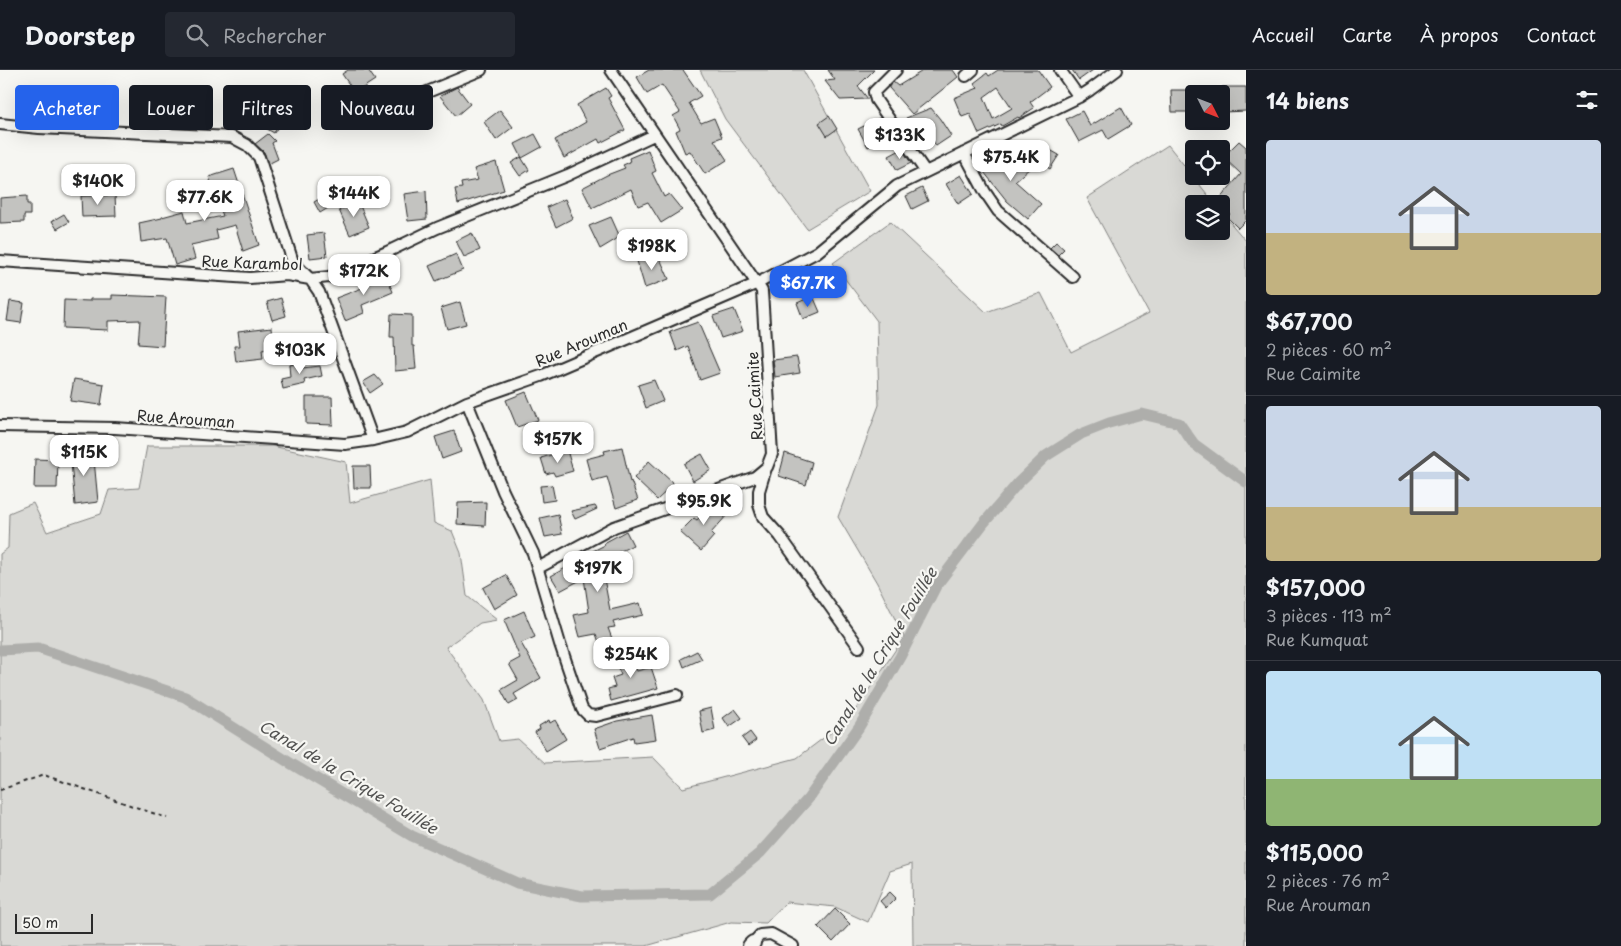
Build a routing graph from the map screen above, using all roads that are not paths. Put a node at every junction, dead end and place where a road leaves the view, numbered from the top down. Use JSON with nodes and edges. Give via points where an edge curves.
{"nodes":[{"id":1,"x":480,"y":70,"type":"edge"},
{"id":2,"x":611,"y":70,"type":"edge"},
{"id":3,"x":896,"y":70,"type":"edge"},
{"id":4,"x":1060,"y":70,"type":"edge"},
{"id":5,"x":1117,"y":70,"type":"edge"},
{"id":6,"x":433,"y":90,"type":"edge"},
{"id":7,"x":1079,"y":97,"type":"junction"},
{"id":8,"x":0,"y":124,"type":"edge"},
{"id":9,"x":654,"y":135,"type":"junction"},
{"id":10,"x":964,"y":153,"type":"junction"},
{"id":11,"x":924,"y":171,"type":"junction"},
{"id":12,"x":0,"y":261,"type":"edge"},
{"id":13,"x":1073,"y":277,"type":"dead end"},
{"id":14,"x":310,"y":279,"type":"junction"},
{"id":15,"x":758,"y":283,"type":"junction"},
{"id":16,"x":467,"y":402,"type":"junction"},
{"id":17,"x":0,"y":426,"type":"edge"},
{"id":18,"x":373,"y":440,"type":"junction"},
{"id":19,"x":767,"y":467,"type":"junction"},
{"id":20,"x":538,"y":568,"type":"junction"},
{"id":21,"x":859,"y":647,"type":"dead end"},
{"id":22,"x":677,"y":695,"type":"dead end"},
{"id":23,"x":751,"y":944,"type":"edge"},
{"id":24,"x":793,"y":946,"type":"edge"}],
"edges":[{"from":1,"to":6,"type":"street"},
{"from":2,"to":9,"type":"street"},
{"from":3,"to":11,"type":"street","via":[[874,92],[876,100]]},
{"from":4,"to":7,"type":"street"},
{"from":5,"to":7,"type":"street","name":"Rue Arouman"},
{"from":7,"to":10,"type":"street","name":"Rue Arouman"},
{"from":8,"to":14,"type":"street","via":[[232,137],[247,145],[258,157],[293,262]]},
{"from":9,"to":14,"type":"street","name":"Rue Karambol","via":[[568,176],[437,228],[388,252],[329,276]]},
{"from":9,"to":15,"type":"street"},
{"from":10,"to":11,"type":"street","name":"Rue Arouman"},
{"from":10,"to":13,"type":"street","via":[[998,211]]},
{"from":11,"to":15,"type":"street","name":"Rue Arouman","via":[[897,186],[816,252]]},
{"from":12,"to":14,"type":"street","name":"Rue Karambol","via":[[250,278],[287,275]]},
{"from":14,"to":18,"type":"street","via":[[319,292]]},
{"from":15,"to":16,"type":"street","name":"Rue Arouman","via":[[541,376]]},
{"from":15,"to":19,"type":"street","name":"Rue Caimite","via":[[764,299],[772,454]]},
{"from":16,"to":18,"type":"street","name":"Rue Arouman","via":[[407,432]]},
{"from":16,"to":20,"type":"street"},
{"from":17,"to":18,"type":"street","name":"Rue Arouman","via":[[115,428],[345,444]]},
{"from":19,"to":20,"type":"street","via":[[755,476],[614,528]]},
{"from":19,"to":21,"type":"street","name":"Rue Caimite","via":[[759,491],[763,517]]},
{"from":20,"to":22,"type":"street","via":[[566,663],[582,709],[588,715],[596,716]]},
{"from":23,"to":24,"type":"street","via":[[760,935],[771,934]]}]}
